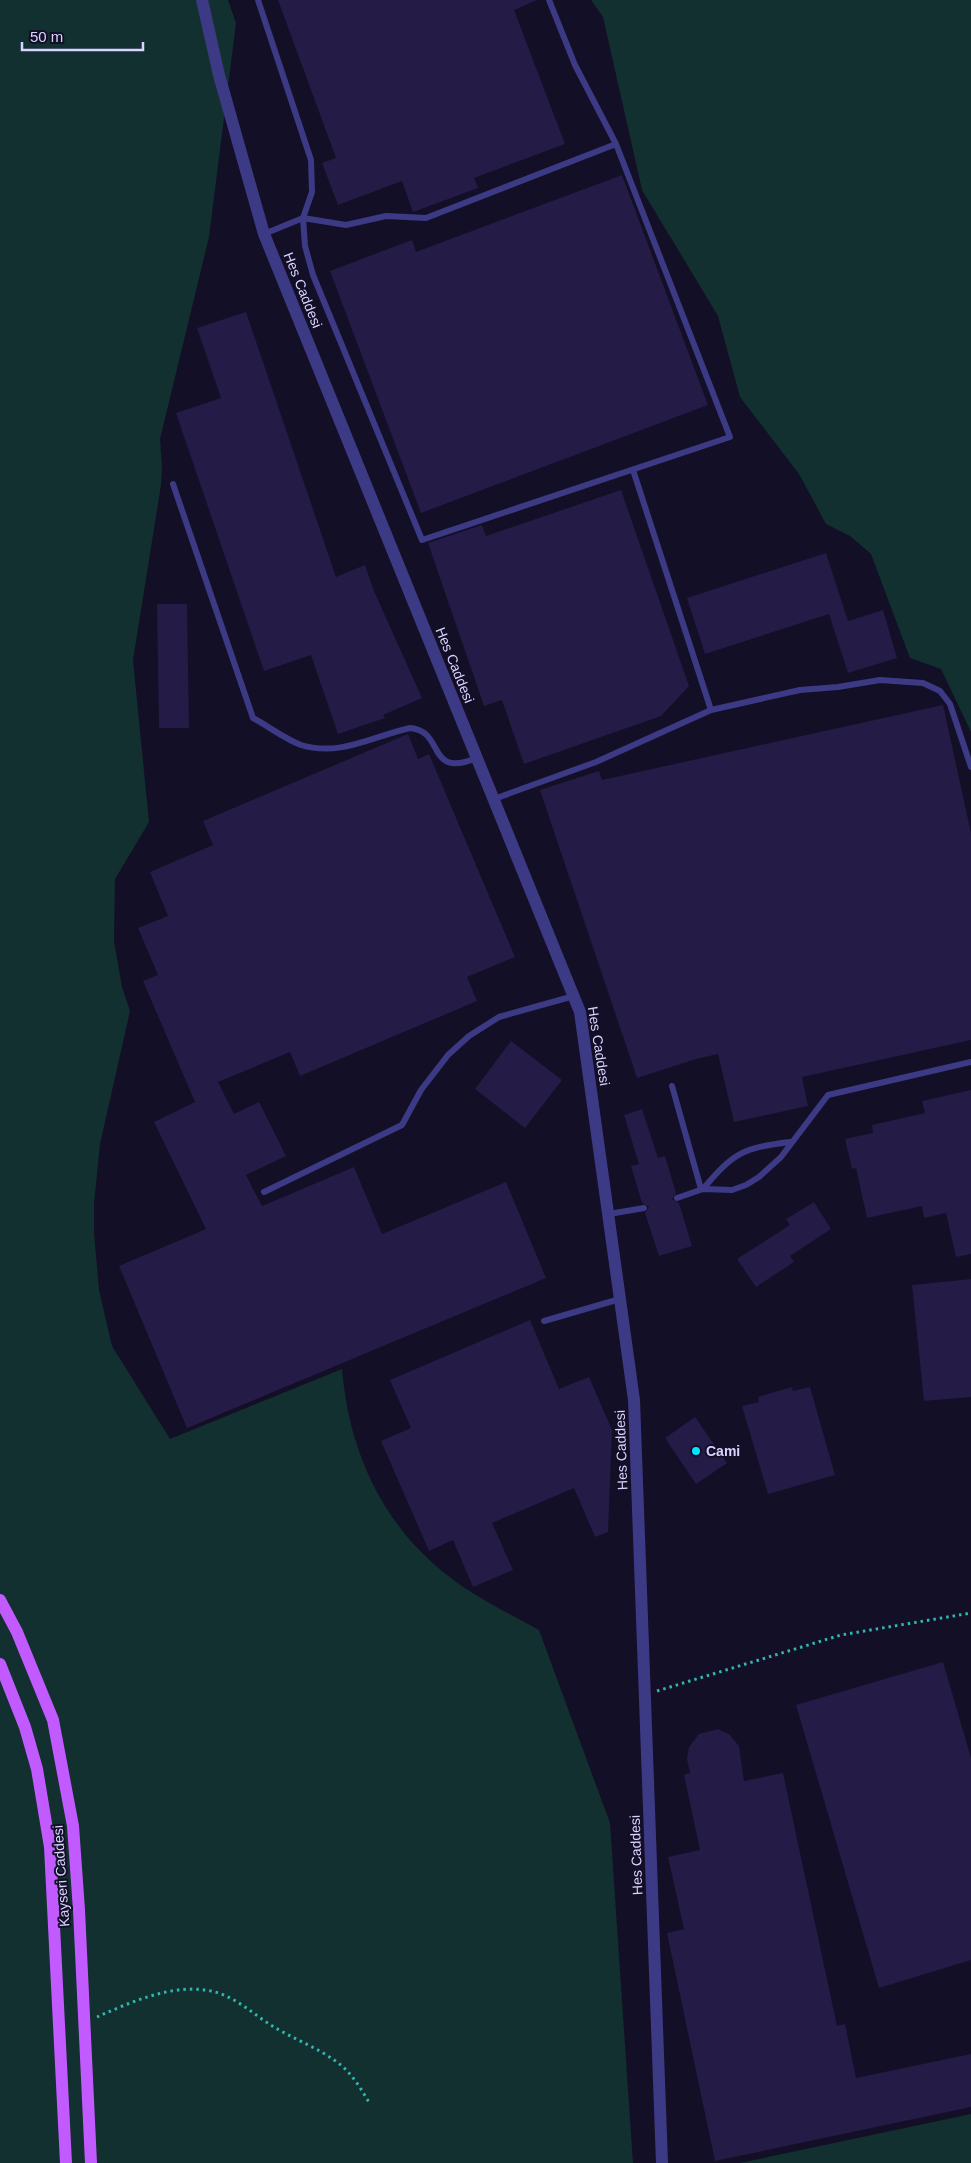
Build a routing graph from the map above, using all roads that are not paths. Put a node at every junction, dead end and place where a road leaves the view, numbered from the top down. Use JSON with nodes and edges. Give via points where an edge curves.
{"nodes":[{"id":1,"x":202,"y":0,"type":"edge"},
{"id":2,"x":258,"y":0,"type":"edge"},
{"id":3,"x":549,"y":0,"type":"edge"},
{"id":4,"x":616,"y":144,"type":"junction"},
{"id":5,"x":303,"y":218,"type":"junction"},
{"id":6,"x":264,"y":234,"type":"junction"},
{"id":7,"x":633,"y":470,"type":"junction"},
{"id":8,"x":173,"y":484,"type":"dead end"},
{"id":9,"x":711,"y":710,"type":"junction"},
{"id":10,"x":477,"y":758,"type":"junction"},
{"id":11,"x":971,"y":767,"type":"edge"},
{"id":12,"x":494,"y":799,"type":"junction"},
{"id":13,"x":575,"y":996,"type":"junction"},
{"id":14,"x":971,"y":1062,"type":"edge"},
{"id":15,"x":672,"y":1086,"type":"dead end"},
{"id":16,"x":790,"y":1142,"type":"junction"},
{"id":17,"x":702,"y":1189,"type":"junction"},
{"id":18,"x":264,"y":1192,"type":"dead end"},
{"id":19,"x":677,"y":1198,"type":"dead end"},
{"id":20,"x":644,"y":1208,"type":"dead end"},
{"id":21,"x":609,"y":1214,"type":"junction"},
{"id":22,"x":620,"y":1299,"type":"junction"},
{"id":23,"x":544,"y":1321,"type":"dead end"},
{"id":24,"x":0,"y":1600,"type":"edge"},
{"id":25,"x":0,"y":1664,"type":"edge"},
{"id":26,"x":66,"y":2163,"type":"edge"},
{"id":27,"x":91,"y":2163,"type":"edge"},
{"id":28,"x":662,"y":2163,"type":"edge"}],
"edges":[{"from":1,"to":6,"type":"street","name":"Hes Caddesi","via":[[218,75]]},
{"from":2,"to":5,"type":"lane","via":[[311,160],[312,192]]},
{"from":3,"to":4,"type":"lane","via":[[575,65]]},
{"from":4,"to":5,"type":"lane","via":[[426,218],[386,216],[346,225]]},
{"from":4,"to":7,"type":"lane","via":[[730,437]]},
{"from":5,"to":6,"type":"lane"},
{"from":5,"to":7,"type":"lane","via":[[305,246],[313,275],[422,540]]},
{"from":6,"to":10,"type":"street","name":"Hes Caddesi"},
{"from":7,"to":9,"type":"lane"},
{"from":8,"to":10,"type":"lane","via":[[253,718],[299,744],[323,750],[346,748],[410,728],[428,735],[441,758],[450,764],[462,764]]},
{"from":9,"to":11,"type":"lane","via":[[800,690],[880,680],[923,682],[940,691],[950,704]]},
{"from":9,"to":12,"type":"lane","via":[[596,762]]},
{"from":10,"to":12,"type":"street","name":"Hes Caddesi"},
{"from":12,"to":13,"type":"street","name":"Hes Caddesi"},
{"from":13,"to":18,"type":"lane","via":[[498,1017],[469,1036],[443,1062],[421,1090],[402,1125]]},
{"from":13,"to":21,"type":"street","name":"Hes Caddesi"},
{"from":14,"to":16,"type":"lane","via":[[828,1095]]},
{"from":15,"to":17,"type":"lane"},
{"from":16,"to":17,"type":"lane","via":[[752,1148],[733,1156]]},
{"from":16,"to":17,"type":"lane","via":[[780,1157],[746,1185],[732,1190]]},
{"from":17,"to":19,"type":"lane"},
{"from":20,"to":21,"type":"lane"},
{"from":21,"to":22,"type":"street","name":"Hes Caddesi"},
{"from":22,"to":23,"type":"lane"},
{"from":22,"to":28,"type":"street","name":"Hes Caddesi","via":[[634,1400]]},
{"from":24,"to":27,"type":"main road","name":"Kayseri Caddesi","via":[[18,1632],[53,1720],[73,1826]]},
{"from":25,"to":26,"type":"main road","name":"Kayseri Caddesi","via":[[25,1727],[37,1769],[50,1847]]}]}
